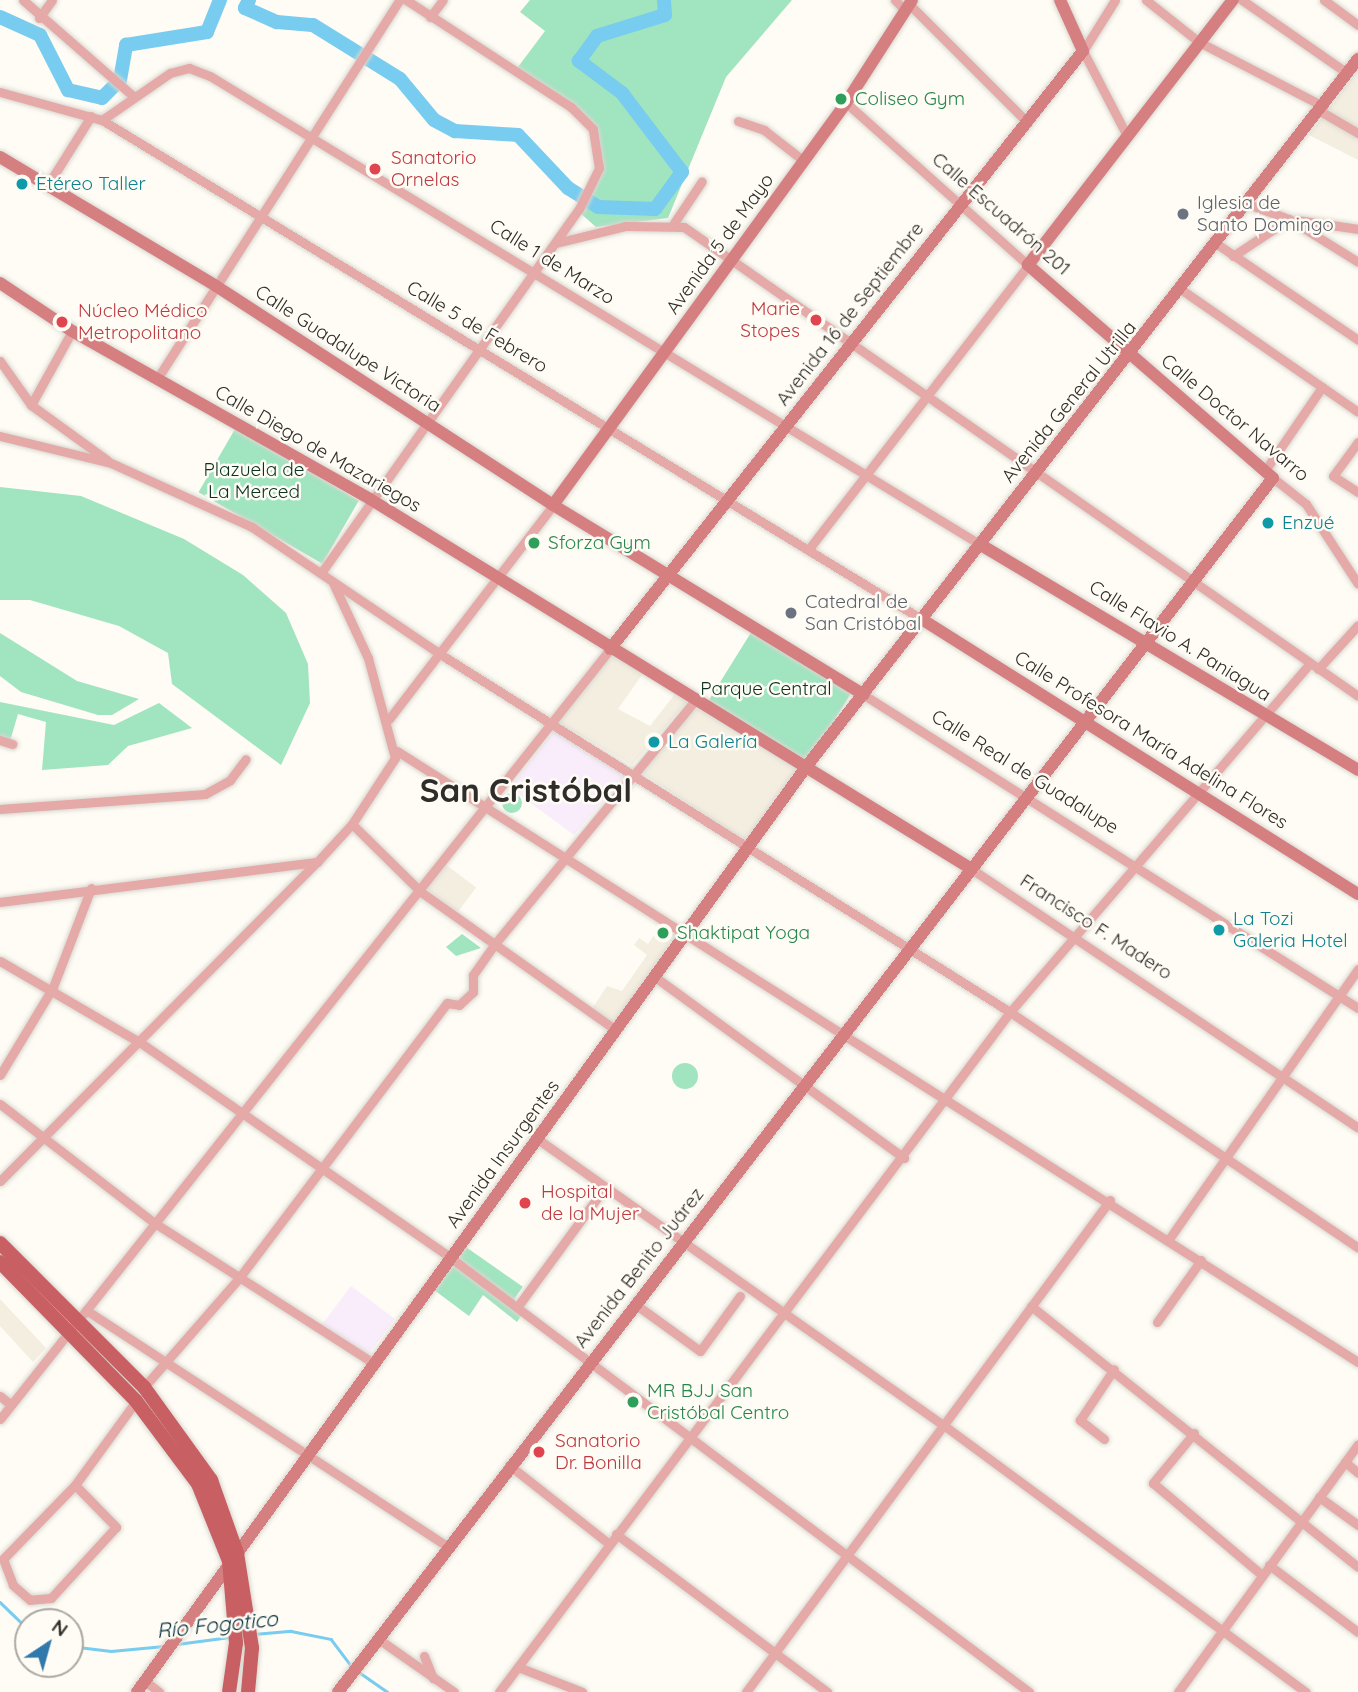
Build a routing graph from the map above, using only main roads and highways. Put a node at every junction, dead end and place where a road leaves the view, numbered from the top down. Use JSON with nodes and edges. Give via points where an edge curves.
{"nodes":[{"id":1,"x":0,"y":1243,"type":"edge"},
{"id":2,"x":0,"y":1262,"type":"edge"},
{"id":3,"x":233,"y":1557,"type":"junction"},
{"id":4,"x":242,"y":1625,"type":"junction"},
{"id":5,"x":229,"y":1692,"type":"edge"},
{"id":6,"x":247,"y":1692,"type":"edge"}],
"edges":[{"from":1,"to":3,"type":"main road","via":[[82,1316],[144,1387],[211,1480]]},
{"from":2,"to":3,"type":"main road","via":[[136,1401],[192,1475]]},
{"from":3,"to":4,"type":"main road"},
{"from":4,"to":5,"type":"main road"},
{"from":4,"to":6,"type":"main road","via":[[252,1648]]}]}
